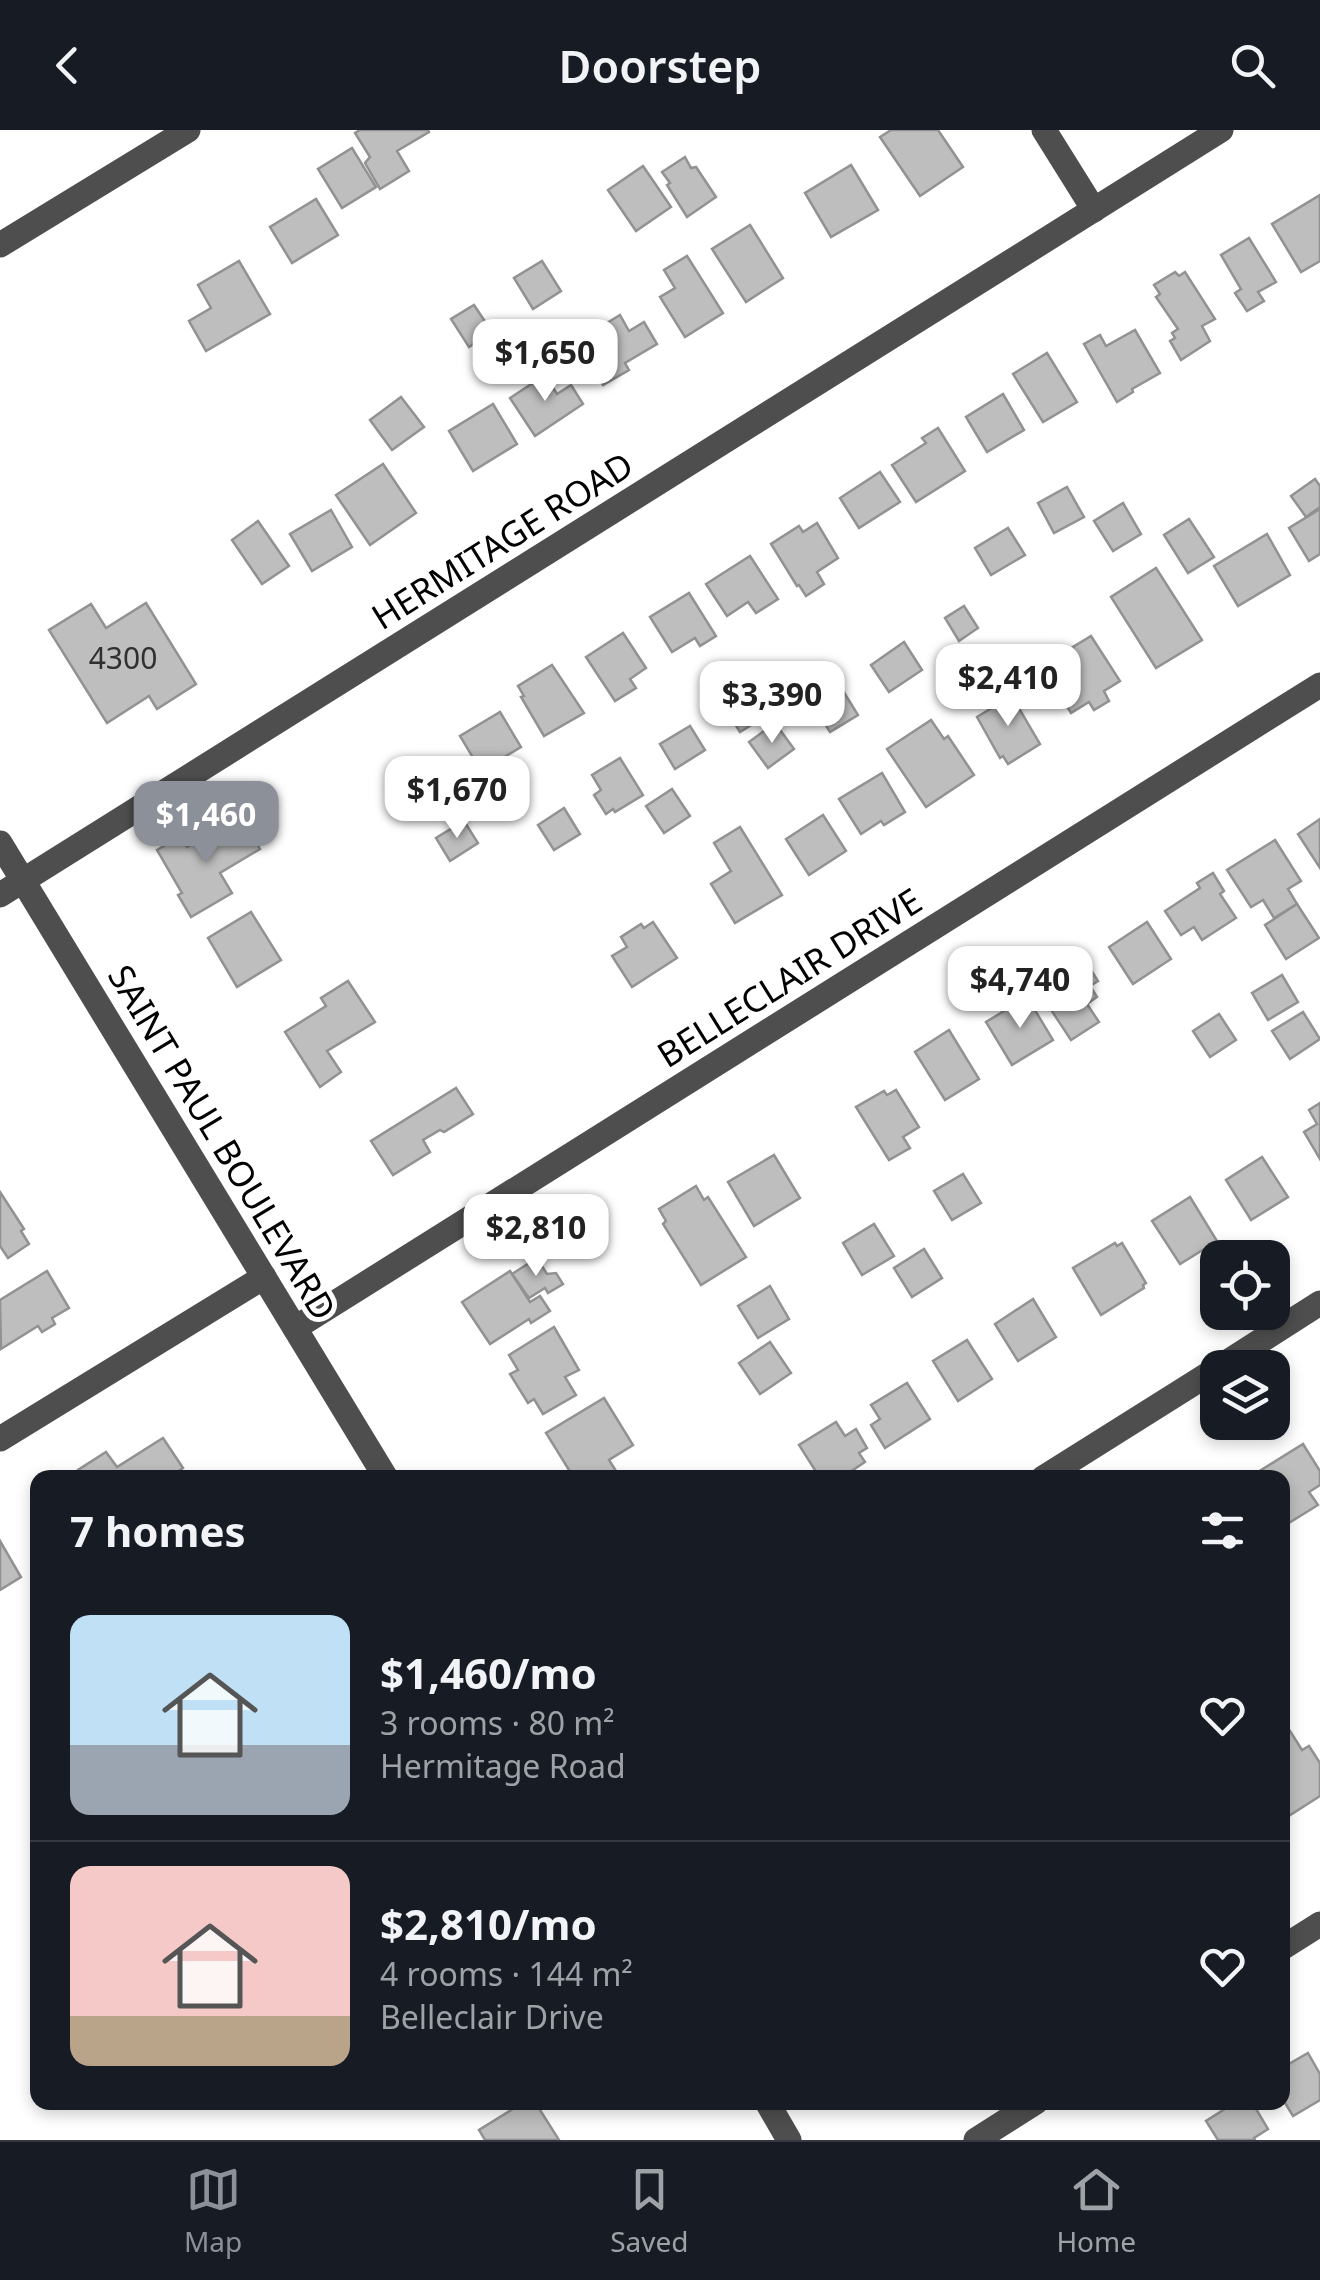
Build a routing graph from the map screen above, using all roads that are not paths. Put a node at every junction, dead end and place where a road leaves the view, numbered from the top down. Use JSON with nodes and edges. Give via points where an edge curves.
{"nodes":[{"id":1,"x":188,"y":130,"type":"edge"},
{"id":2,"x":1044,"y":130,"type":"edge"},
{"id":3,"x":1221,"y":130,"type":"edge"},
{"id":4,"x":1094,"y":210,"type":"junction"},
{"id":5,"x":0,"y":245,"type":"edge"},
{"id":6,"x":1320,"y":685,"type":"edge"},
{"id":7,"x":0,"y":843,"type":"edge"},
{"id":8,"x":24,"y":881,"type":"junction"},
{"id":9,"x":0,"y":896,"type":"edge"},
{"id":10,"x":264,"y":1278,"type":"junction"},
{"id":11,"x":1320,"y":1303,"type":"edge"},
{"id":12,"x":295,"y":1328,"type":"junction"},
{"id":13,"x":1246,"y":1350,"type":"edge"},
{"id":14,"x":1200,"y":1379,"type":"edge"},
{"id":15,"x":0,"y":1439,"type":"edge"},
{"id":16,"x":381,"y":1470,"type":"edge"},
{"id":17,"x":1056,"y":1470,"type":"edge"},
{"id":18,"x":1320,"y":1924,"type":"edge"},
{"id":19,"x":1290,"y":1943,"type":"edge"},
{"id":20,"x":771,"y":2110,"type":"edge"},
{"id":21,"x":1023,"y":2110,"type":"edge"},
{"id":22,"x":788,"y":2139,"type":"edge"},
{"id":23,"x":976,"y":2140,"type":"edge"}],
"edges":[{"from":1,"to":5,"type":"street"},
{"from":2,"to":4,"type":"street"},
{"from":3,"to":4,"type":"street","name":"HERMITAGE ROAD"},
{"from":4,"to":8,"type":"street","name":"HERMITAGE ROAD"},
{"from":6,"to":12,"type":"street","name":"BELLECLAIR DRIVE"},
{"from":7,"to":8,"type":"street","name":"SAINT PAUL BOULEVARD"},
{"from":8,"to":9,"type":"street","name":"HERMITAGE ROAD"},
{"from":8,"to":10,"type":"street","name":"SAINT PAUL BOULEVARD"},
{"from":10,"to":12,"type":"street","name":"SAINT PAUL BOULEVARD"},
{"from":10,"to":15,"type":"street"},
{"from":11,"to":13,"type":"street"},
{"from":12,"to":16,"type":"street","name":"SAINT PAUL BOULEVARD"},
{"from":14,"to":17,"type":"street"},
{"from":18,"to":19,"type":"street"},
{"from":20,"to":22,"type":"street"},
{"from":21,"to":23,"type":"street"}]}
